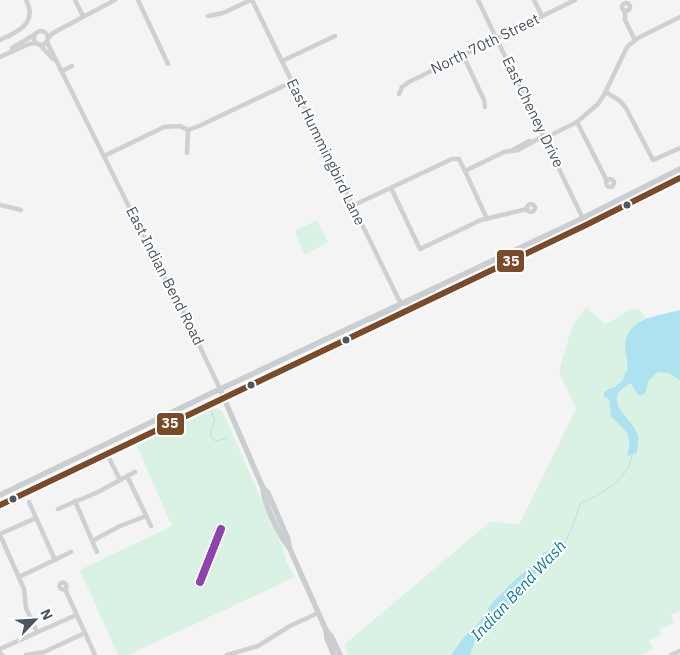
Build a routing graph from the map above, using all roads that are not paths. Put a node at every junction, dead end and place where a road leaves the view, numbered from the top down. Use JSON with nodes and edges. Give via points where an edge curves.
{"nodes":[{"id":1,"x":26,"y":0,"type":"edge"},
{"id":2,"x":75,"y":0,"type":"edge"},
{"id":3,"x":115,"y":0,"type":"edge"},
{"id":4,"x":138,"y":0,"type":"edge"},
{"id":5,"x":251,"y":0,"type":"edge"},
{"id":6,"x":478,"y":0,"type":"edge"},
{"id":7,"x":534,"y":0,"type":"edge"},
{"id":8,"x":575,"y":0,"type":"edge"},
{"id":9,"x":625,"y":11,"type":"dead end"},
{"id":10,"x":208,"y":16,"type":"dead end"},
{"id":11,"x":542,"y":16,"type":"junction"},
{"id":12,"x":81,"y":17,"type":"junction"},
{"id":13,"x":680,"y":17,"type":"edge"},
{"id":14,"x":44,"y":31,"type":"junction"},
{"id":15,"x":34,"y":35,"type":"junction"},
{"id":16,"x":335,"y":36,"type":"dead end"},
{"id":17,"x":497,"y":38,"type":"junction"},
{"id":18,"x":0,"y":40,"type":"edge"},
{"id":19,"x":47,"y":40,"type":"junction"},
{"id":20,"x":635,"y":40,"type":"junction"},
{"id":21,"x":38,"y":44,"type":"junction"},
{"id":22,"x":0,"y":55,"type":"edge"},
{"id":23,"x":463,"y":55,"type":"junction"},
{"id":24,"x":282,"y":61,"type":"junction"},
{"id":25,"x":168,"y":64,"type":"dead end"},
{"id":26,"x":72,"y":66,"type":"dead end"},
{"id":27,"x":61,"y":70,"type":"junction"},
{"id":28,"x":292,"y":82,"type":"junction"},
{"id":29,"x":606,"y":92,"type":"junction"},
{"id":30,"x":399,"y":94,"type":"dead end"},
{"id":31,"x":485,"y":107,"type":"dead end"},
{"id":32,"x":577,"y":122,"type":"junction"},
{"id":33,"x":188,"y":130,"type":"junction"},
{"id":34,"x":544,"y":136,"type":"junction"},
{"id":35,"x":680,"y":148,"type":"edge"},
{"id":36,"x":187,"y":153,"type":"dead end"},
{"id":37,"x":104,"y":156,"type":"junction"},
{"id":38,"x":680,"y":170,"type":"edge"},
{"id":39,"x":465,"y":171,"type":"junction"},
{"id":40,"x":680,"y":178,"type":"edge"},
{"id":41,"x":607,"y":180,"type":"dead end"},
{"id":42,"x":390,"y":188,"type":"junction"},
{"id":43,"x":0,"y":205,"type":"edge"},
{"id":44,"x":352,"y":206,"type":"junction"},
{"id":45,"x":527,"y":209,"type":"dead end"},
{"id":46,"x":20,"y":210,"type":"dead end"},
{"id":47,"x":487,"y":218,"type":"junction"},
{"id":48,"x":583,"y":218,"type":"junction"},
{"id":49,"x":586,"y":225,"type":"junction"},
{"id":50,"x":434,"y":288,"type":"junction"},
{"id":51,"x":401,"y":304,"type":"junction"},
{"id":52,"x":405,"y":312,"type":"junction"},
{"id":53,"x":370,"y":318,"type":"junction"},
{"id":54,"x":220,"y":389,"type":"junction"},
{"id":55,"x":224,"y":398,"type":"junction"},
{"id":56,"x":138,"y":429,"type":"junction"},
{"id":57,"x":107,"y":454,"type":"junction"},
{"id":58,"x":72,"y":461,"type":"junction"},
{"id":59,"x":135,"y":472,"type":"dead end"},
{"id":60,"x":127,"y":476,"type":"junction"},
{"id":61,"x":120,"y":480,"type":"junction"},
{"id":62,"x":0,"y":497,"type":"edge"},
{"id":63,"x":75,"y":501,"type":"junction"},
{"id":64,"x":30,"y":502,"type":"dead end"},
{"id":65,"x":0,"y":505,"type":"edge"},
{"id":66,"x":58,"y":509,"type":"dead end"},
{"id":67,"x":146,"y":516,"type":"junction"},
{"id":68,"x":36,"y":518,"type":"junction"},
{"id":69,"x":151,"y":526,"type":"dead end"},
{"id":70,"x":0,"y":535,"type":"edge"},
{"id":71,"x":92,"y":541,"type":"junction"},
{"id":72,"x":71,"y":552,"type":"dead end"},
{"id":73,"x":97,"y":552,"type":"dead end"},
{"id":74,"x":55,"y":560,"type":"junction"},
{"id":75,"x":19,"y":577,"type":"junction"},
{"id":76,"x":65,"y":589,"type":"dead end"},
{"id":77,"x":318,"y":612,"type":"junction"},
{"id":78,"x":76,"y":615,"type":"junction"},
{"id":79,"x":326,"y":630,"type":"junction"},
{"id":80,"x":37,"y":632,"type":"junction"},
{"id":81,"x":85,"y":633,"type":"junction"},
{"id":82,"x":680,"y":651,"type":"edge"},
{"id":83,"x":1,"y":652,"type":"edge"},
{"id":84,"x":47,"y":653,"type":"edge"},
{"id":85,"x":26,"y":655,"type":"edge"},
{"id":86,"x":95,"y":655,"type":"edge"},
{"id":87,"x":226,"y":655,"type":"edge"},
{"id":88,"x":334,"y":655,"type":"edge"},
{"id":89,"x":340,"y":655,"type":"edge"},
{"id":90,"x":671,"y":655,"type":"edge"}],
"edges":[{"from":1,"to":18,"type":"street","via":[[30,7],[28,21],[23,28]]},
{"from":2,"to":12,"type":"street"},
{"from":3,"to":12,"type":"street"},
{"from":4,"to":25,"type":"street"},
{"from":5,"to":10,"type":"street"},
{"from":5,"to":24,"type":"street","name":"East Hummingbird Lane"},
{"from":6,"to":17,"type":"street","name":"East Cheney Drive"},
{"from":7,"to":11,"type":"street"},
{"from":8,"to":11,"type":"street","name":"North 70th Street"},
{"from":9,"to":20,"type":"street","via":[[625,20]]},
{"from":11,"to":17,"type":"street","name":"North 70th Street"},
{"from":12,"to":14,"type":"street"},
{"from":12,"to":19,"type":"street"},
{"from":13,"to":20,"type":"street"},
{"from":14,"to":15,"type":"street"},
{"from":14,"to":19,"type":"street"},
{"from":15,"to":21,"type":"street"},
{"from":15,"to":22,"type":"street"},
{"from":16,"to":24,"type":"street"},
{"from":17,"to":23,"type":"street","name":"North 70th Street"},
{"from":17,"to":34,"type":"street","name":"East Cheney Drive"},
{"from":19,"to":21,"type":"street"},
{"from":19,"to":27,"type":"street","name":"East Indian Bend Road"},
{"from":20,"to":29,"type":"street","via":[[624,51]]},
{"from":21,"to":22,"type":"street","via":[[29,44]]},
{"from":21,"to":27,"type":"street","name":"East Indian Bend Road"},
{"from":23,"to":30,"type":"street","name":"North 70th Street","via":[[409,82]]},
{"from":23,"to":31,"type":"street"},
{"from":24,"to":28,"type":"street","name":"East Hummingbird Lane"},
{"from":26,"to":27,"type":"street"},
{"from":27,"to":37,"type":"street","name":"East Indian Bend Road"},
{"from":28,"to":33,"type":"street"},
{"from":28,"to":44,"type":"street","name":"East Hummingbird Lane"},
{"from":29,"to":32,"type":"street","via":[[598,104]]},
{"from":29,"to":35,"type":"street","via":[[626,108],[653,160]]},
{"from":32,"to":34,"type":"street","via":[[551,136]]},
{"from":32,"to":41,"type":"street"},
{"from":33,"to":36,"type":"street"},
{"from":33,"to":37,"type":"street","via":[[180,126],[164,127]]},
{"from":34,"to":39,"type":"street"},
{"from":34,"to":48,"type":"street","name":"East Cheney Drive"},
{"from":37,"to":54,"type":"street","name":"East Indian Bend Road"},
{"from":38,"to":48,"type":"main road"},
{"from":39,"to":42,"type":"street","via":[[459,160],[452,159]]},
{"from":39,"to":47,"type":"street"},
{"from":40,"to":49,"type":"main road"},
{"from":42,"to":44,"type":"street"},
{"from":42,"to":47,"type":"street","via":[[420,249]]},
{"from":43,"to":46,"type":"street"},
{"from":44,"to":51,"type":"street","name":"East Hummingbird Lane"},
{"from":45,"to":47,"type":"street"},
{"from":48,"to":49,"type":"street","name":"East Cheney Drive"},
{"from":48,"to":50,"type":"main road"},
{"from":49,"to":52,"type":"main road"},
{"from":50,"to":51,"type":"main road"},
{"from":50,"to":52,"type":"main road","via":[[432,294],[407,306]]},
{"from":51,"to":53,"type":"main road"},
{"from":52,"to":53,"type":"main road","via":[[399,310],[376,320]]},
{"from":52,"to":55,"type":"main road"},
{"from":53,"to":54,"type":"main road"},
{"from":54,"to":55,"type":"main road","name":"East Indian Bend Road"},
{"from":54,"to":56,"type":"main road"},
{"from":55,"to":57,"type":"main road"},
{"from":55,"to":77,"type":"main road","name":"East Indian Bend Road","via":[[266,502]]},
{"from":56,"to":57,"type":"main road","via":[[129,438],[111,446]]},
{"from":56,"to":58,"type":"main road"},
{"from":57,"to":58,"type":"main road","via":[[98,452]]},
{"from":57,"to":61,"type":"street"},
{"from":57,"to":65,"type":"main road"},
{"from":58,"to":62,"type":"main road"},
{"from":59,"to":60,"type":"street"},
{"from":60,"to":61,"type":"street"},
{"from":60,"to":67,"type":"street"},
{"from":61,"to":63,"type":"street"},
{"from":63,"to":66,"type":"street"},
{"from":63,"to":71,"type":"street"},
{"from":64,"to":68,"type":"street"},
{"from":67,"to":69,"type":"street"},
{"from":67,"to":71,"type":"street"},
{"from":68,"to":70,"type":"street"},
{"from":68,"to":74,"type":"street"},
{"from":70,"to":75,"type":"street"},
{"from":71,"to":73,"type":"street"},
{"from":72,"to":74,"type":"street"},
{"from":74,"to":75,"type":"street"},
{"from":75,"to":80,"type":"street","via":[[25,591],[26,608]]},
{"from":76,"to":78,"type":"street"},
{"from":77,"to":79,"type":"main road","name":"East Indian Bend Road"},
{"from":77,"to":87,"type":"street","via":[[258,646]]},
{"from":78,"to":80,"type":"street"},
{"from":78,"to":81,"type":"street"},
{"from":79,"to":88,"type":"main road","name":"East Indian Bend Road"},
{"from":79,"to":89,"type":"main road","name":"East Indian Bend Road"},
{"from":80,"to":83,"type":"street"},
{"from":81,"to":84,"type":"street"},
{"from":81,"to":86,"type":"street"},
{"from":82,"to":90,"type":"street"},
{"from":84,"to":85,"type":"street"}]}
